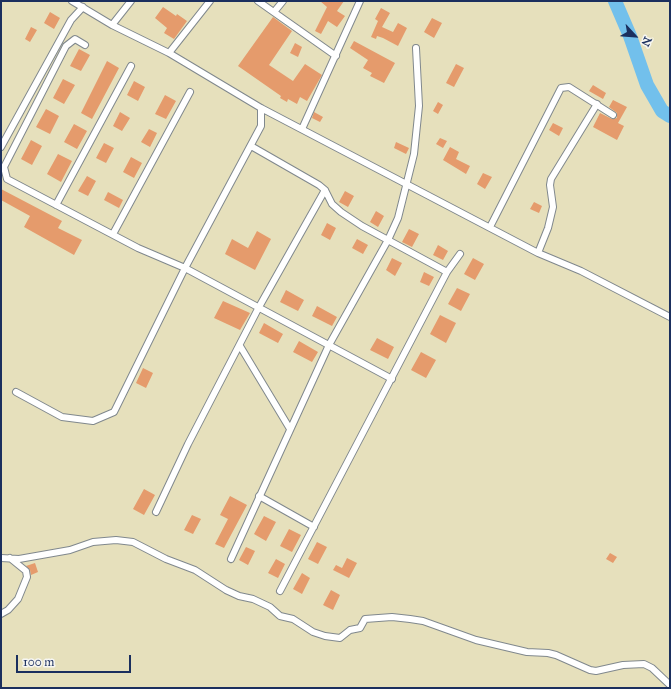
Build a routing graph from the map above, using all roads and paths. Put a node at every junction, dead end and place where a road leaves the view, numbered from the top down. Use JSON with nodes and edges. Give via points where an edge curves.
{"nodes":[{"id":1,"x":72,"y":1,"type":"edge"},
{"id":2,"x":131,"y":1,"type":"edge"},
{"id":3,"x":210,"y":1,"type":"edge"},
{"id":4,"x":258,"y":1,"type":"edge"},
{"id":5,"x":283,"y":1,"type":"edge"},
{"id":6,"x":360,"y":1,"type":"edge"},
{"id":7,"x":83,"y":7,"type":"junction"},
{"id":8,"x":274,"y":12,"type":"junction"},
{"id":9,"x":112,"y":24,"type":"junction"},
{"id":10,"x":85,"y":45,"type":"dead end"},
{"id":11,"x":416,"y":48,"type":"dead end"},
{"id":12,"x":169,"y":53,"type":"junction"},
{"id":13,"x":336,"y":56,"type":"junction"},
{"id":14,"x":131,"y":66,"type":"dead end"},
{"id":15,"x":190,"y":92,"type":"dead end"},
{"id":16,"x":597,"y":104,"type":"junction"},
{"id":17,"x":261,"y":108,"type":"junction"},
{"id":18,"x":613,"y":115,"type":"dead end"},
{"id":19,"x":302,"y":129,"type":"junction"},
{"id":20,"x":251,"y":146,"type":"junction"},
{"id":21,"x":1,"y":147,"type":"edge"},
{"id":22,"x":407,"y":184,"type":"junction"},
{"id":23,"x":324,"y":190,"type":"junction"},
{"id":24,"x":56,"y":205,"type":"junction"},
{"id":25,"x":490,"y":227,"type":"junction"},
{"id":26,"x":113,"y":234,"type":"junction"},
{"id":27,"x":388,"y":240,"type":"junction"},
{"id":28,"x":538,"y":253,"type":"junction"},
{"id":29,"x":460,"y":254,"type":"dead end"},
{"id":30,"x":185,"y":268,"type":"junction"},
{"id":31,"x":447,"y":272,"type":"junction"},
{"id":32,"x":259,"y":307,"type":"junction"},
{"id":33,"x":670,"y":317,"type":"edge"},
{"id":34,"x":329,"y":344,"type":"junction"},
{"id":35,"x":240,"y":346,"type":"junction"},
{"id":36,"x":392,"y":379,"type":"junction"},
{"id":37,"x":16,"y":392,"type":"dead end"},
{"id":38,"x":290,"y":429,"type":"junction"},
{"id":39,"x":259,"y":496,"type":"junction"},
{"id":40,"x":156,"y":512,"type":"dead end"},
{"id":41,"x":314,"y":527,"type":"junction"},
{"id":42,"x":1,"y":558,"type":"edge"},
{"id":43,"x":10,"y":558,"type":"junction"},
{"id":44,"x":231,"y":559,"type":"dead end"},
{"id":45,"x":280,"y":592,"type":"dead end"},
{"id":46,"x":1,"y":614,"type":"edge"},
{"id":47,"x":670,"y":684,"type":"edge"}],
"edges":[{"from":1,"to":7,"type":"street"},
{"from":2,"to":9,"type":"street"},
{"from":3,"to":12,"type":"street"},
{"from":4,"to":8,"type":"street"},
{"from":5,"to":8,"type":"street"},
{"from":6,"to":13,"type":"street"},
{"from":7,"to":9,"type":"street"},
{"from":7,"to":21,"type":"street","via":[[70,20]]},
{"from":8,"to":13,"type":"street"},
{"from":9,"to":12,"type":"street"},
{"from":10,"to":24,"type":"street","via":[[75,39],[66,46],[4,167],[7,179]]},
{"from":11,"to":22,"type":"street","via":[[419,106],[414,154]]},
{"from":12,"to":17,"type":"street"},
{"from":13,"to":19,"type":"street"},
{"from":14,"to":24,"type":"street"},
{"from":15,"to":26,"type":"street"},
{"from":16,"to":18,"type":"street"},
{"from":16,"to":25,"type":"street","via":[[569,87],[561,88]]},
{"from":16,"to":28,"type":"street","via":[[551,179],[553,207]]},
{"from":17,"to":19,"type":"street"},
{"from":17,"to":20,"type":"street","via":[[262,126]]},
{"from":19,"to":22,"type":"street"},
{"from":20,"to":23,"type":"street"},
{"from":20,"to":30,"type":"street"},
{"from":22,"to":25,"type":"street"},
{"from":22,"to":27,"type":"street","via":[[398,218]]},
{"from":23,"to":27,"type":"street","via":[[332,204],[341,212]]},
{"from":23,"to":32,"type":"street"},
{"from":24,"to":26,"type":"street"},
{"from":25,"to":28,"type":"street"},
{"from":26,"to":30,"type":"street"},
{"from":27,"to":31,"type":"street"},
{"from":27,"to":34,"type":"street"},
{"from":28,"to":33,"type":"street","via":[[581,271]]},
{"from":29,"to":31,"type":"street"},
{"from":30,"to":32,"type":"street"},
{"from":30,"to":37,"type":"street","via":[[114,412],[93,421],[62,417]]},
{"from":31,"to":36,"type":"street"},
{"from":32,"to":34,"type":"street"},
{"from":32,"to":35,"type":"street"},
{"from":34,"to":36,"type":"street"},
{"from":34,"to":38,"type":"street"},
{"from":35,"to":38,"type":"street"},
{"from":35,"to":40,"type":"street","via":[[188,444]]},
{"from":36,"to":41,"type":"street"},
{"from":38,"to":39,"type":"street"},
{"from":39,"to":41,"type":"street"},
{"from":39,"to":44,"type":"street"},
{"from":41,"to":45,"type":"street"},
{"from":42,"to":43,"type":"street"},
{"from":43,"to":46,"type":"street","via":[[26,571],[27,577],[18,598]]},
{"from":43,"to":47,"type":"street","via":[[19,559],[70,550],[93,542],[133,542],[195,570],[226,590],[253,599],[270,607],[280,616],[293,619],[325,636],[340,638],[350,630],[360,628],[365,618],[410,619],[423,621],[476,640],[528,652],[556,655],[590,670],[644,664]]}]}
